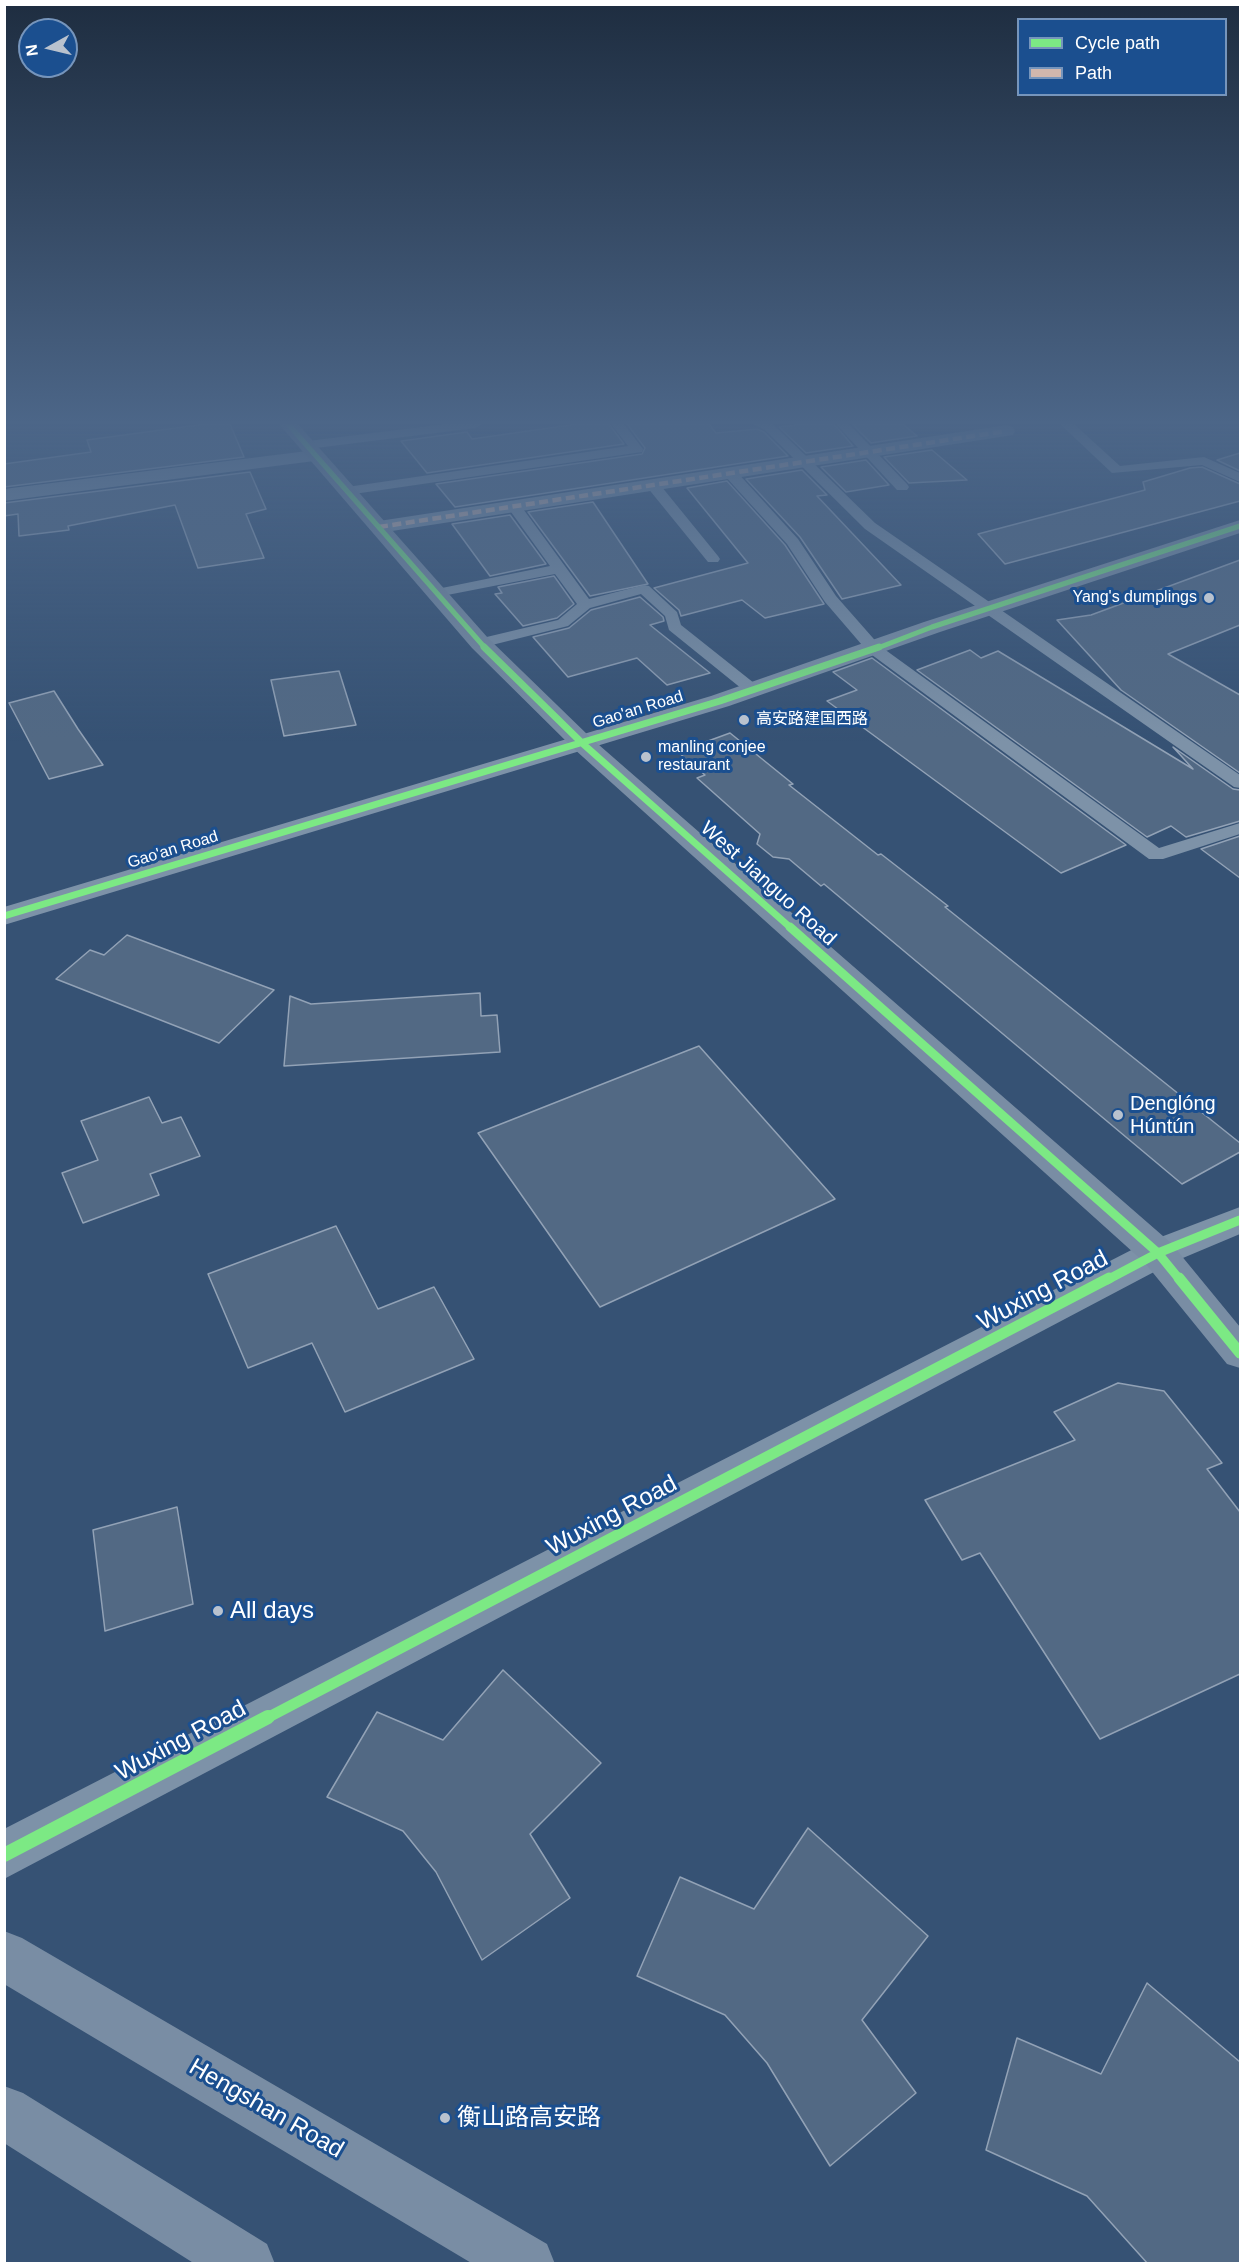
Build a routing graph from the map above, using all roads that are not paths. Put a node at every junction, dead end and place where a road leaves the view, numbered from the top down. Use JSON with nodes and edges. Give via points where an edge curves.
{"nodes":[{"id":1,"x":381,"y":530,"type":"edge"},
{"id":2,"x":530,"y":530,"type":"edge"},
{"id":3,"x":689,"y":530,"type":"edge"},
{"id":4,"x":782,"y":530,"type":"edge"},
{"id":5,"x":875,"y":530,"type":"edge"},
{"id":6,"x":1228,"y":530,"type":"edge"},
{"id":7,"x":713,"y":559,"type":"dead end"},
{"id":8,"x":558,"y":569,"type":"junction"},
{"id":9,"x":437,"y":593,"type":"junction"},
{"id":10,"x":585,"y":605,"type":"junction"},
{"id":11,"x":987,"y":609,"type":"junction"},
{"id":12,"x":480,"y":642,"type":"junction"},
{"id":13,"x":874,"y":649,"type":"junction"},
{"id":14,"x":753,"y":690,"type":"junction"},
{"id":15,"x":582,"y":743,"type":"junction"},
{"id":16,"x":1240,"y":783,"type":"edge"},
{"id":17,"x":1240,"y":828,"type":"edge"},
{"id":18,"x":4,"y":916,"type":"edge"},
{"id":19,"x":1240,"y":1220,"type":"edge"},
{"id":20,"x":1158,"y":1253,"type":"junction"},
{"id":21,"x":1240,"y":1353,"type":"edge"},
{"id":22,"x":4,"y":1855,"type":"edge"},
{"id":23,"x":4,"y":1956,"type":"edge"},
{"id":24,"x":4,"y":2112,"type":"edge"},
{"id":25,"x":247,"y":2264,"type":"edge"},
{"id":26,"x":527,"y":2264,"type":"edge"}],
"edges":[{"from":1,"to":9,"type":"street","name":"West Jianguo Road"},
{"from":2,"to":8,"type":"lane"},
{"from":3,"to":7,"type":"lane"},
{"from":4,"to":13,"type":"lane","via":[[830,599]]},
{"from":5,"to":11,"type":"lane"},
{"from":6,"to":11,"type":"street","name":"Gao'an Road"},
{"from":8,"to":9,"type":"lane"},
{"from":8,"to":10,"type":"lane"},
{"from":9,"to":12,"type":"street","name":"West Jianguo Road"},
{"from":10,"to":12,"type":"lane","via":[[563,623]]},
{"from":10,"to":14,"type":"lane","via":[[644,589],[672,615],[674,627]]},
{"from":11,"to":13,"type":"street","name":"Gao'an Road"},
{"from":11,"to":16,"type":"lane"},
{"from":12,"to":15,"type":"street","name":"West Jianguo Road"},
{"from":13,"to":14,"type":"street","name":"Gao'an Road"},
{"from":13,"to":17,"type":"lane","via":[[1156,855]]},
{"from":14,"to":15,"type":"street","name":"Gao'an Road"},
{"from":15,"to":18,"type":"street","name":"Gao'an Road"},
{"from":15,"to":20,"type":"street","name":"West Jianguo Road"},
{"from":19,"to":20,"type":"street","name":"Wuxing Road"},
{"from":20,"to":21,"type":"street","name":"West Jianguo Road"},
{"from":20,"to":22,"type":"street","name":"Wuxing Road"},
{"from":23,"to":26,"type":"street","name":"Hengshan Road"},
{"from":24,"to":25,"type":"street"}]}
